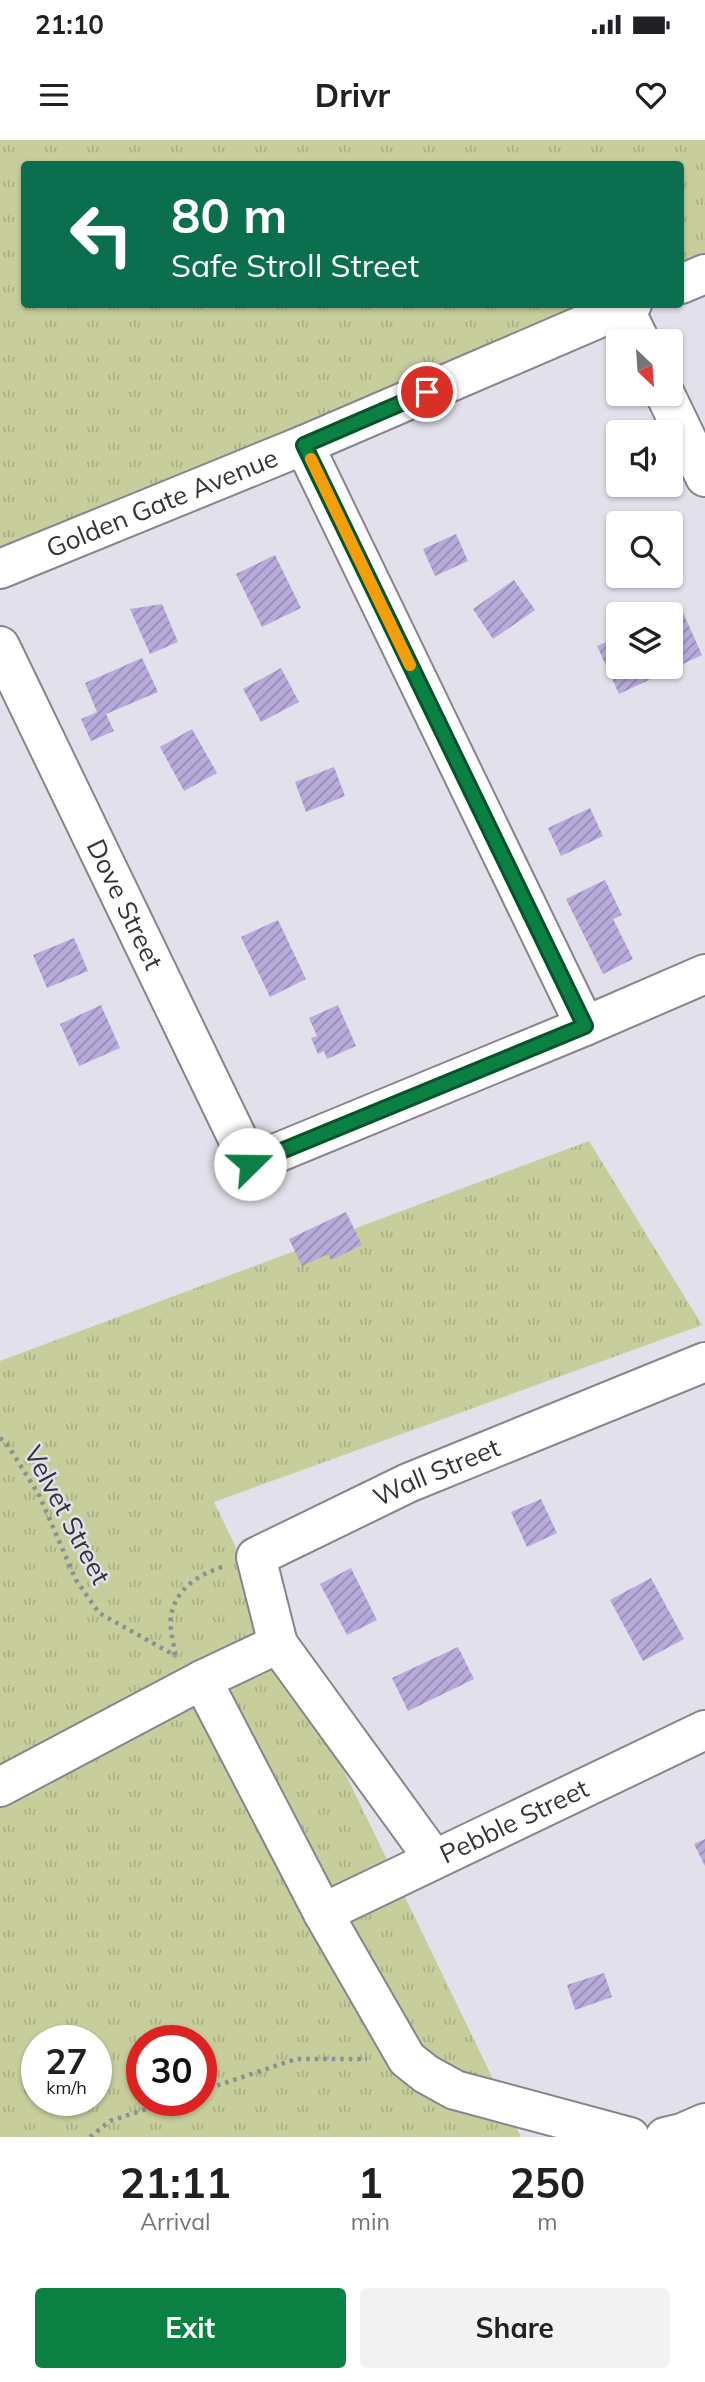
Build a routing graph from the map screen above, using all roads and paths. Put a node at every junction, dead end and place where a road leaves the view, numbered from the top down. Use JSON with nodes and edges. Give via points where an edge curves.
{"nodes":[{"id":1,"x":705,"y":274,"type":"edge"},
{"id":2,"x":684,"y":283,"type":"edge"},
{"id":3,"x":632,"y":318,"type":"edge"},
{"id":4,"x":671,"y":406,"type":"edge"},
{"id":5,"x":304,"y":445,"type":"junction"},
{"id":6,"x":705,"y":477,"type":"edge"},
{"id":7,"x":0,"y":569,"type":"edge"},
{"id":8,"x":0,"y":646,"type":"edge"},
{"id":9,"x":705,"y":974,"type":"edge"},
{"id":10,"x":585,"y":1026,"type":"junction"},
{"id":11,"x":705,"y":1362,"type":"edge"},
{"id":12,"x":0,"y":1438,"type":"edge"},
{"id":13,"x":256,"y":1557,"type":"junction"},
{"id":14,"x":278,"y":1644,"type":"junction"},
{"id":15,"x":189,"y":1668,"type":"junction"},
{"id":16,"x":705,"y":1730,"type":"edge"},
{"id":17,"x":0,"y":1787,"type":"edge"},
{"id":18,"x":434,"y":1859,"type":"junction"},
{"id":19,"x":323,"y":1913,"type":"junction"},
{"id":20,"x":407,"y":2059,"type":"junction"},
{"id":21,"x":217,"y":2086,"type":"edge"},
{"id":22,"x":126,"y":2116,"type":"edge"},
{"id":23,"x":90,"y":2137,"type":"edge"},
{"id":24,"x":630,"y":2137,"type":"edge"}],
"edges":[{"from":1,"to":2,"type":"street"},
{"from":3,"to":5,"type":"street","name":"Golden Gate Avenue"},
{"from":4,"to":6,"type":"street"},
{"from":5,"to":7,"type":"street","name":"Golden Gate Avenue"},
{"from":5,"to":10,"type":"street"},
{"from":8,"to":10,"type":"street","name":"Dove Street","via":[[250,1164]]},
{"from":9,"to":10,"type":"street"},
{"from":11,"to":13,"type":"street","name":"Wall Street","via":[[408,1483]]},
{"from":12,"to":15,"type":"path","name":"Velvet Street","via":[[38,1495],[76,1580],[99,1612]]},
{"from":13,"to":14,"type":"street"},
{"from":13,"to":15,"type":"path","via":[[213,1570],[182,1589],[171,1617]]},
{"from":14,"to":15,"type":"street"},
{"from":14,"to":18,"type":"street"},
{"from":15,"to":17,"type":"street"},
{"from":15,"to":19,"type":"street"},
{"from":16,"to":18,"type":"street","name":"Pebble Street"},
{"from":18,"to":19,"type":"street","name":"Pebble Street"},
{"from":19,"to":20,"type":"street"},
{"from":20,"to":21,"type":"path","via":[[296,2059]]},
{"from":20,"to":24,"type":"street","via":[[456,2090]]},
{"from":22,"to":23,"type":"path","via":[[110,2121]]}]}
